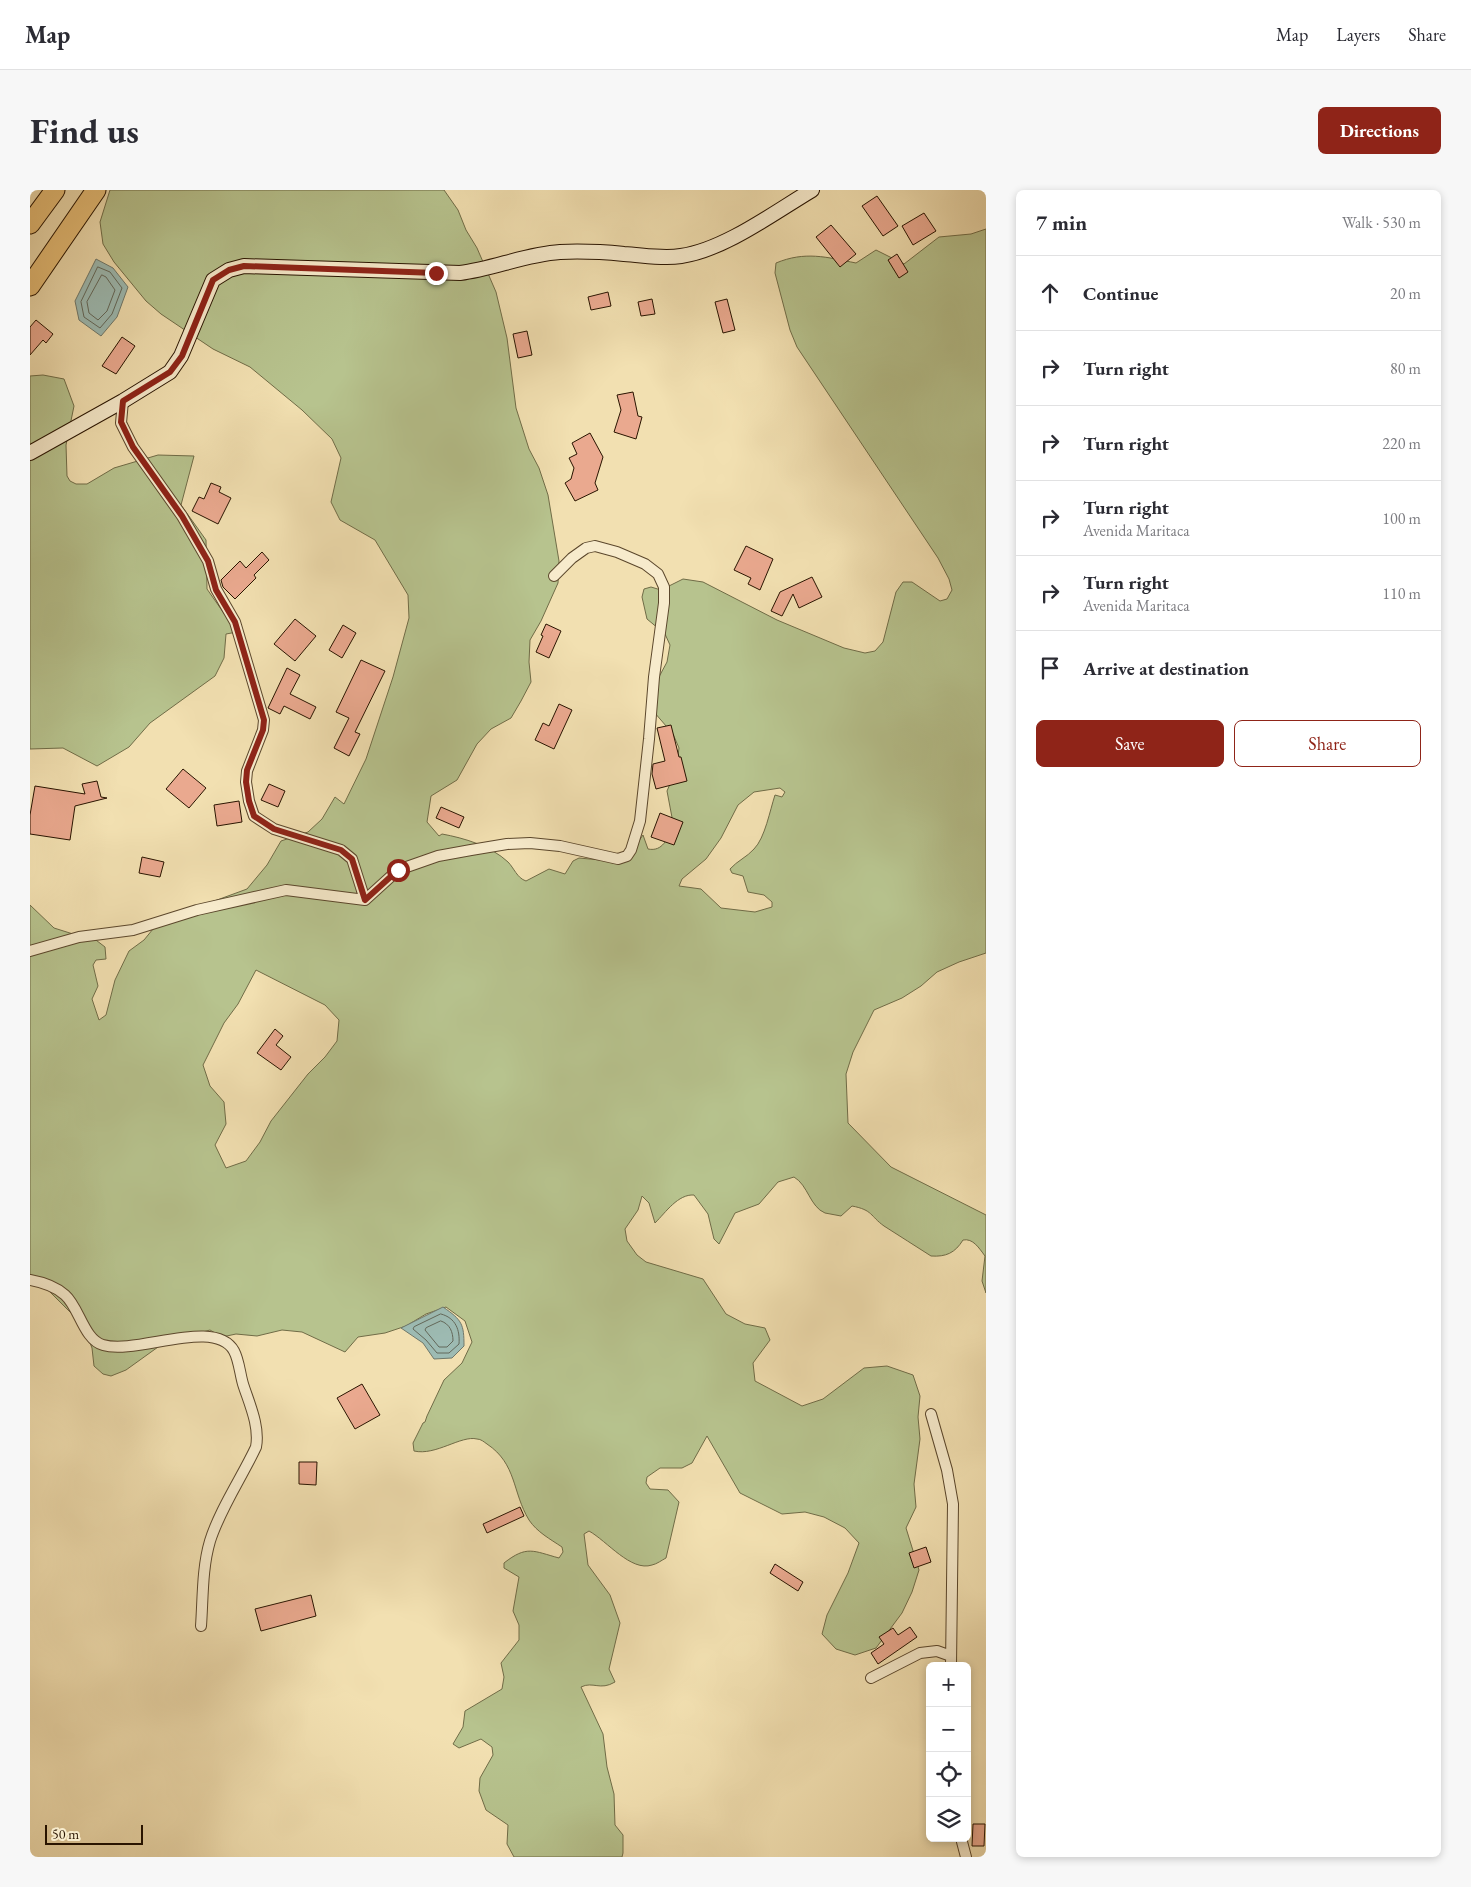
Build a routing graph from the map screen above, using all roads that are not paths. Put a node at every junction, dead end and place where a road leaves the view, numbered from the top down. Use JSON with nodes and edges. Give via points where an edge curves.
{"nodes":[{"id":1,"x":55,"y":190,"type":"edge"},
{"id":2,"x":96,"y":190,"type":"edge"},
{"id":3,"x":812,"y":190,"type":"edge"},
{"id":4,"x":30,"y":224,"type":"edge"},
{"id":5,"x":30,"y":286,"type":"edge"},
{"id":6,"x":123,"y":401,"type":"junction"},
{"id":7,"x":30,"y":453,"type":"edge"},
{"id":8,"x":554,"y":576,"type":"dead end"},
{"id":9,"x":365,"y":900,"type":"junction"},
{"id":10,"x":30,"y":951,"type":"edge"},
{"id":11,"x":30,"y":1280,"type":"edge"},
{"id":12,"x":930,"y":1414,"type":"dead end"},
{"id":13,"x":200,"y":1626,"type":"dead end"},
{"id":14,"x":951,"y":1661,"type":"edge"},
{"id":15,"x":871,"y":1678,"type":"dead end"},
{"id":16,"x":962,"y":1842,"type":"edge"},
{"id":17,"x":966,"y":1857,"type":"edge"}],
"edges":[{"from":1,"to":4,"type":"highway"},
{"from":2,"to":5,"type":"highway"},
{"from":3,"to":6,"type":"street","via":[[728,240],[682,256],[558,252],[460,273],[236,267],[213,280],[182,356],[170,372]]},
{"from":6,"to":7,"type":"street"},
{"from":6,"to":9,"type":"street","via":[[120,417],[123,428],[141,460],[195,537],[208,561],[216,590],[235,622],[264,720],[247,770],[246,782],[254,816],[274,829],[341,850],[352,859]]},
{"from":8,"to":9,"type":"street","via":[[572,558],[595,546],[645,564],[658,574],[664,587],[640,820],[631,850],[627,856],[618,859],[530,843],[462,851],[398,870]]},
{"from":9,"to":10,"type":"street","via":[[286,890],[197,910],[133,930],[79,937]]},
{"from":11,"to":13,"type":"street","via":[[51,1286],[66,1295],[94,1340],[103,1345],[139,1346],[205,1336],[226,1341],[234,1351],[257,1440],[210,1541]]},
{"from":12,"to":14,"type":"street","via":[[947,1470],[953,1504]]},
{"from":14,"to":15,"type":"street","via":[[937,1651],[920,1653]]},
{"from":16,"to":17,"type":"street"}]}
